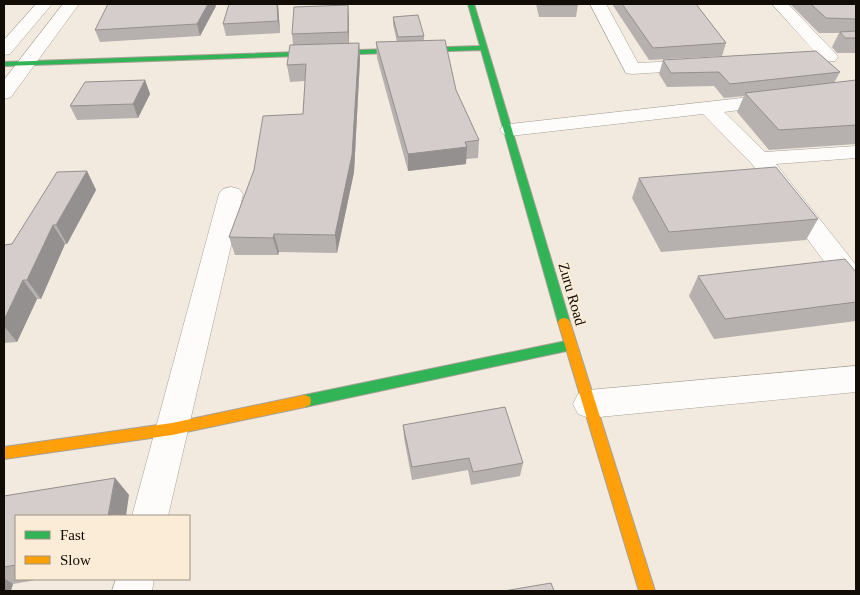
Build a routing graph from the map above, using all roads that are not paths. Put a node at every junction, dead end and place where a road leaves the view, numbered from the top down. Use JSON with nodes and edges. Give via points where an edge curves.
{"nodes":[{"id":1,"x":44,"y":4,"type":"edge"},
{"id":2,"x":71,"y":4,"type":"edge"},
{"id":3,"x":471,"y":4,"type":"edge"},
{"id":4,"x":598,"y":4,"type":"edge"},
{"id":5,"x":613,"y":4,"type":"edge"},
{"id":6,"x":780,"y":4,"type":"edge"},
{"id":7,"x":815,"y":40,"type":"junction"},
{"id":8,"x":840,"y":40,"type":"edge"},
{"id":9,"x":484,"y":48,"type":"junction"},
{"id":10,"x":4,"y":50,"type":"edge"},
{"id":11,"x":770,"y":60,"type":"edge"},
{"id":12,"x":25,"y":63,"type":"junction"},
{"id":13,"x":4,"y":64,"type":"edge"},
{"id":14,"x":711,"y":64,"type":"edge"},
{"id":15,"x":4,"y":93,"type":"edge"},
{"id":16,"x":797,"y":98,"type":"edge"},
{"id":17,"x":708,"y":108,"type":"junction"},
{"id":18,"x":510,"y":130,"type":"junction"},
{"id":19,"x":856,"y":152,"type":"edge"},
{"id":20,"x":760,"y":159,"type":"junction"},
{"id":21,"x":231,"y":194,"type":"dead end"},
{"id":22,"x":856,"y":284,"type":"edge"},
{"id":23,"x":571,"y":345,"type":"junction"},
{"id":24,"x":856,"y":379,"type":"edge"},
{"id":25,"x":589,"y":404,"type":"junction"},
{"id":26,"x":172,"y":428,"type":"junction"},
{"id":27,"x":4,"y":453,"type":"edge"},
{"id":28,"x":150,"y":515,"type":"edge"},
{"id":29,"x":647,"y":591,"type":"edge"}],
"edges":[{"from":1,"to":10,"type":"street"},
{"from":2,"to":12,"type":"street"},
{"from":3,"to":9,"type":"street","name":"Zuru Road"},
{"from":4,"to":5,"type":"street"},
{"from":4,"to":14,"type":"street","via":[[632,69]]},
{"from":6,"to":7,"type":"street"},
{"from":7,"to":8,"type":"street"},
{"from":7,"to":11,"type":"street","via":[[829,57]]},
{"from":9,"to":12,"type":"street"},
{"from":9,"to":18,"type":"street","name":"Zuru Road"},
{"from":12,"to":13,"type":"street"},
{"from":12,"to":15,"type":"street"},
{"from":16,"to":17,"type":"street"},
{"from":17,"to":18,"type":"street"},
{"from":17,"to":20,"type":"street"},
{"from":18,"to":23,"type":"street","name":"Zuru Road"},
{"from":19,"to":20,"type":"street"},
{"from":20,"to":22,"type":"street"},
{"from":21,"to":26,"type":"street"},
{"from":23,"to":25,"type":"street","name":"Zuru Road"},
{"from":23,"to":26,"type":"street"},
{"from":24,"to":25,"type":"street"},
{"from":25,"to":29,"type":"street","name":"Zuru Road"},
{"from":26,"to":27,"type":"street"},
{"from":26,"to":28,"type":"street"}]}
